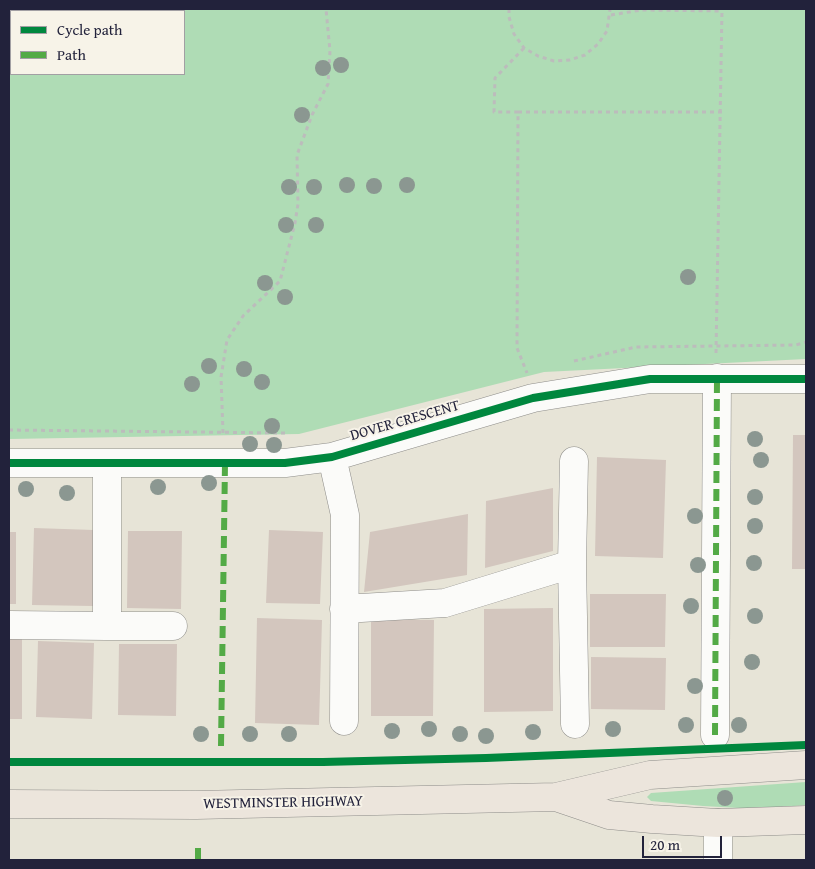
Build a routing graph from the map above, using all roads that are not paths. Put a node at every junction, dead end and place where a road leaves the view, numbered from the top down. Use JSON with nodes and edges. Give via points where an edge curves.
{"nodes":[{"id":1,"x":717,"y":378,"type":"junction"},
{"id":2,"x":806,"y":380,"type":"edge"},
{"id":3,"x":332,"y":457,"type":"junction"},
{"id":4,"x":574,"y":461,"type":"dead end"},
{"id":5,"x":9,"y":463,"type":"edge"},
{"id":6,"x":107,"y":464,"type":"junction"},
{"id":7,"x":572,"y":564,"type":"junction"},
{"id":8,"x":344,"y":608,"type":"junction"},
{"id":9,"x":9,"y":625,"type":"edge"},
{"id":10,"x":107,"y":626,"type":"junction"},
{"id":11,"x":173,"y":626,"type":"dead end"},
{"id":12,"x":344,"y":721,"type":"dead end"},
{"id":13,"x":575,"y":724,"type":"dead end"},
{"id":14,"x":715,"y":735,"type":"dead end"},
{"id":15,"x":806,"y":765,"type":"edge"},
{"id":16,"x":556,"y":798,"type":"junction"},
{"id":17,"x":9,"y":804,"type":"edge"},
{"id":18,"x":806,"y":820,"type":"edge"},
{"id":19,"x":718,"y":822,"type":"junction"},
{"id":20,"x":718,"y":860,"type":"edge"}],
"edges":[{"from":1,"to":2,"type":"street","name":"DOVER CRESCENT"},
{"from":1,"to":3,"type":"street","name":"DOVER CRESCENT","via":[[530,385]]},
{"from":1,"to":14,"type":"street"},
{"from":3,"to":6,"type":"street","name":"DOVER CRESCENT","via":[[284,463]]},
{"from":3,"to":8,"type":"street","via":[[345,515]]},
{"from":4,"to":7,"type":"street"},
{"from":5,"to":6,"type":"street","name":"DOVER CRESCENT"},
{"from":6,"to":10,"type":"street"},
{"from":7,"to":8,"type":"street","via":[[445,603]]},
{"from":7,"to":13,"type":"street"},
{"from":8,"to":12,"type":"street"},
{"from":9,"to":10,"type":"street"},
{"from":10,"to":11,"type":"street"},
{"from":15,"to":16,"type":"main road","name":"WESTMINSTER HIGHWAY","via":[[650,775]]},
{"from":16,"to":17,"type":"main road","name":"WESTMINSTER HIGHWAY","via":[[196,805]]},
{"from":16,"to":19,"type":"main road","name":"WESTMINSTER HIGHWAY","via":[[609,815]]},
{"from":18,"to":19,"type":"main road","name":"WESTMINSTER HIGHWAY"},
{"from":19,"to":20,"type":"street"}]}
